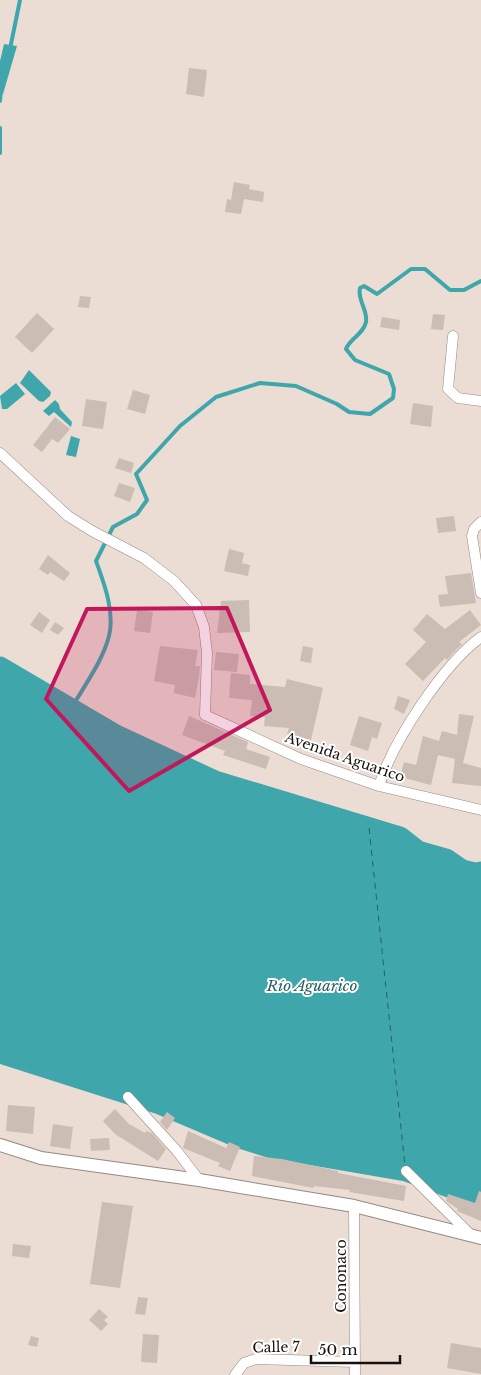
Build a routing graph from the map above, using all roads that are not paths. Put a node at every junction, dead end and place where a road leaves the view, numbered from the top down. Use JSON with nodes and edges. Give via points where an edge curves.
{"nodes":[{"id":1,"x":453,"y":336,"type":"dead end"},
{"id":2,"x":481,"y":402,"type":"edge"},
{"id":3,"x":0,"y":453,"type":"edge"},
{"id":4,"x":481,"y":522,"type":"edge"},
{"id":5,"x":481,"y":593,"type":"edge"},
{"id":6,"x":481,"y":637,"type":"edge"},
{"id":7,"x":379,"y":786,"type":"junction"},
{"id":8,"x":481,"y":810,"type":"edge"},
{"id":9,"x":128,"y":1097,"type":"dead end"},
{"id":10,"x":0,"y":1145,"type":"edge"},
{"id":11,"x":406,"y":1172,"type":"dead end"},
{"id":12,"x":199,"y":1180,"type":"junction"},
{"id":13,"x":354,"y":1206,"type":"junction"},
{"id":14,"x":475,"y":1236,"type":"edge"},
{"id":15,"x":355,"y":1362,"type":"junction"},
{"id":16,"x":235,"y":1375,"type":"edge"},
{"id":17,"x":355,"y":1375,"type":"edge"}],
"edges":[{"from":1,"to":2,"type":"street","via":[[448,389],[458,398]]},
{"from":3,"to":7,"type":"street","name":"Avenida Aguarico","via":[[68,516],[144,558],[174,581],[196,605],[204,627],[207,653],[205,715],[301,759]]},
{"from":4,"to":5,"type":"street","via":[[472,536]]},
{"from":6,"to":7,"type":"street","via":[[455,662],[427,698],[387,761]]},
{"from":7,"to":8,"type":"street","name":"Avenida Aguarico"},
{"from":9,"to":12,"type":"street"},
{"from":10,"to":12,"type":"street","via":[[41,1158]]},
{"from":11,"to":14,"type":"street"},
{"from":12,"to":13,"type":"street"},
{"from":13,"to":14,"type":"street"},
{"from":13,"to":15,"type":"street","name":"Cononaco"},
{"from":15,"to":16,"type":"street","name":"Calle 7","via":[[256,1359],[244,1363]]},
{"from":15,"to":17,"type":"street","name":"Cononaco"}]}
